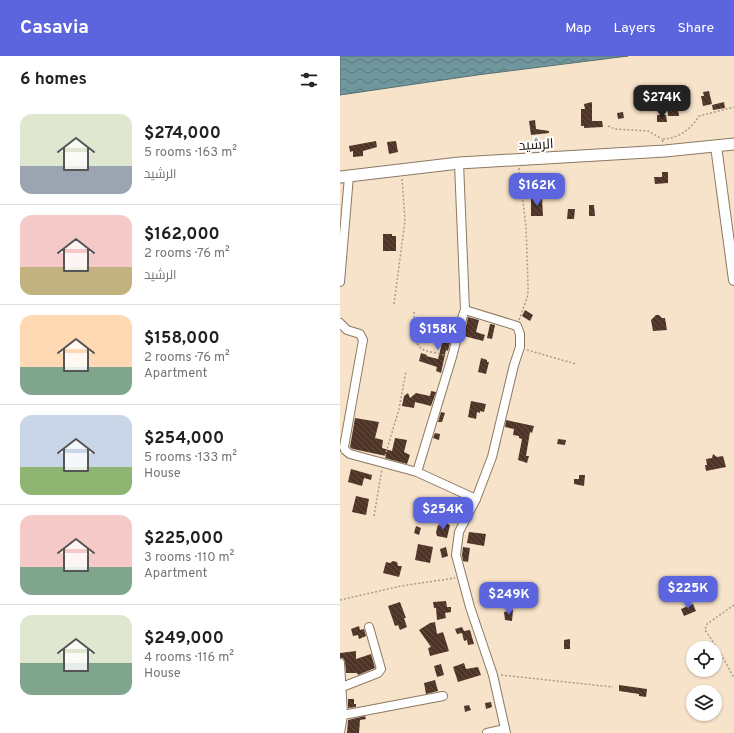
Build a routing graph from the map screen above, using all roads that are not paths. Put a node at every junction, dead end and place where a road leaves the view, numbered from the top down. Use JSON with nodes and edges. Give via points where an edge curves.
{"nodes":[{"id":1,"x":734,"y":144,"type":"edge"},
{"id":2,"x":716,"y":146,"type":"junction"},
{"id":3,"x":459,"y":164,"type":"junction"},
{"id":4,"x":345,"y":177,"type":"edge"},
{"id":5,"x":734,"y":280,"type":"edge"},
{"id":6,"x":340,"y":282,"type":"edge"},
{"id":7,"x":465,"y":310,"type":"junction"},
{"id":8,"x":340,"y":323,"type":"edge"},
{"id":9,"x":417,"y":472,"type":"junction"},
{"id":10,"x":476,"y":499,"type":"junction"},
{"id":11,"x":369,"y":628,"type":"dead end"},
{"id":12,"x":340,"y":663,"type":"edge"},
{"id":13,"x":342,"y":687,"type":"junction"},
{"id":14,"x":443,"y":696,"type":"dead end"},
{"id":15,"x":343,"y":715,"type":"junction"},
{"id":16,"x":505,"y":731,"type":"edge"},
{"id":17,"x":340,"y":733,"type":"edge"},
{"id":18,"x":487,"y":733,"type":"edge"}],
"edges":[{"from":1,"to":2,"type":"main road","name":"الرشيد"},
{"from":2,"to":3,"type":"main road","name":"الرشيد"},
{"from":2,"to":5,"type":"street"},
{"from":3,"to":4,"type":"main road","name":"الرشيد"},
{"from":3,"to":7,"type":"street"},
{"from":4,"to":6,"type":"street"},
{"from":7,"to":9,"type":"street"},
{"from":7,"to":10,"type":"street","via":[[517,326],[520,334],[520,347],[492,457]]},
{"from":8,"to":9,"type":"street","via":[[347,330],[360,334],[362,340],[345,450],[350,454]]},
{"from":9,"to":10,"type":"street"},
{"from":10,"to":16,"type":"street","via":[[459,532],[456,554],[470,607],[493,675]]},
{"from":11,"to":13,"type":"street","via":[[381,669],[378,673]]},
{"from":12,"to":13,"type":"street"},
{"from":13,"to":15,"type":"street"},
{"from":14,"to":15,"type":"street"},
{"from":15,"to":17,"type":"street"},
{"from":16,"to":18,"type":"street"}]}
